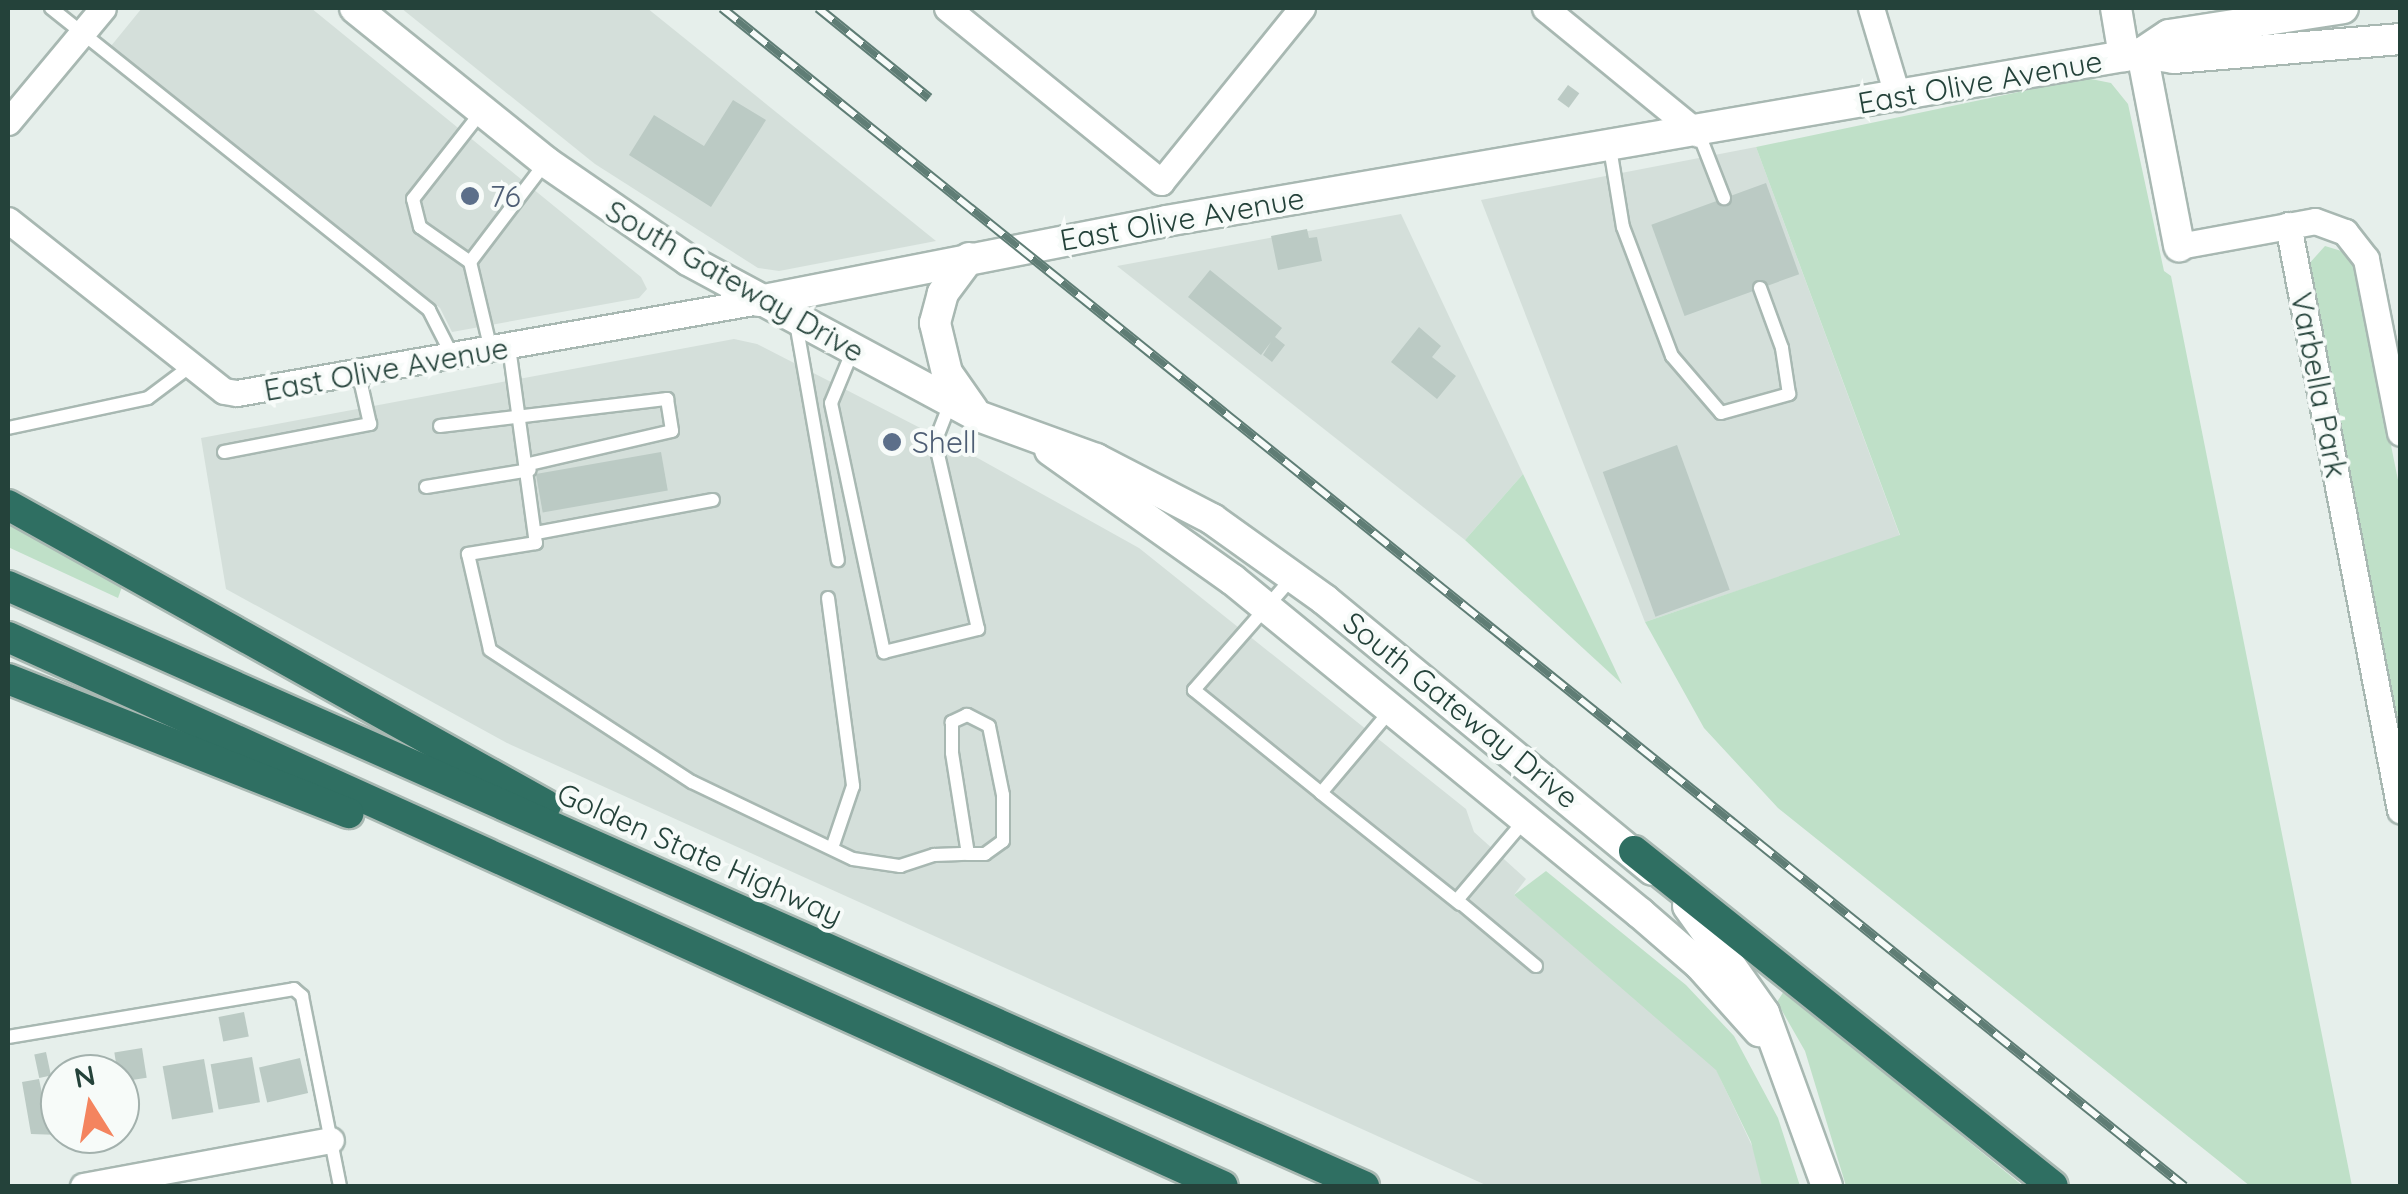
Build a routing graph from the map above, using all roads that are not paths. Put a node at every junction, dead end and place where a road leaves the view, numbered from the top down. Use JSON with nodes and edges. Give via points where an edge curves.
{"nodes":[{"id":1,"x":51,"y":8,"type":"edge"},
{"id":2,"x":104,"y":8,"type":"edge"},
{"id":3,"x":355,"y":8,"type":"edge"},
{"id":4,"x":947,"y":8,"type":"edge"},
{"id":5,"x":1302,"y":8,"type":"edge"},
{"id":6,"x":1545,"y":8,"type":"edge"},
{"id":7,"x":1871,"y":8,"type":"edge"},
{"id":8,"x":2116,"y":8,"type":"edge"},
{"id":9,"x":2343,"y":8,"type":"edge"},
{"id":10,"x":2263,"y":24,"type":"edge"},
{"id":11,"x":82,"y":33,"type":"junction"},
{"id":12,"x":2400,"y":38,"type":"edge"},
{"id":13,"x":2133,"y":54,"type":"junction"},
{"id":14,"x":1898,"y":98,"type":"junction"},
{"id":15,"x":482,"y":111,"type":"junction"},
{"id":16,"x":8,"y":122,"type":"edge"},
{"id":17,"x":1699,"y":134,"type":"junction"},
{"id":18,"x":1610,"y":148,"type":"junction"},
{"id":19,"x":546,"y":162,"type":"junction"},
{"id":20,"x":1161,"y":182,"type":"junction"},
{"id":21,"x":1724,"y":198,"type":"dead end"},
{"id":22,"x":8,"y":220,"type":"edge"},
{"id":23,"x":1166,"y":221,"type":"junction"},
{"id":24,"x":2288,"y":225,"type":"junction"},
{"id":25,"x":2179,"y":246,"type":"joint"},
{"id":26,"x":969,"y":258,"type":"junction"},
{"id":27,"x":470,"y":262,"type":"junction"},
{"id":28,"x":1760,"y":288,"type":"dead end"},
{"id":29,"x":759,"y":301,"type":"junction"},
{"id":30,"x":796,"y":320,"type":"junction"},
{"id":31,"x":500,"y":349,"type":"junction"},
{"id":32,"x":854,"y":350,"type":"junction"},
{"id":33,"x":453,"y":358,"type":"junction"},
{"id":34,"x":192,"y":365,"type":"junction"},
{"id":35,"x":359,"y":374,"type":"junction"},
{"id":36,"x":950,"y":401,"type":"junction"},
{"id":37,"x":520,"y":413,"type":"junction"},
{"id":38,"x":978,"y":416,"type":"junction"},
{"id":39,"x":440,"y":426,"type":"dead end"},
{"id":40,"x":8,"y":428,"type":"edge"},
{"id":41,"x":2400,"y":433,"type":"edge"},
{"id":42,"x":1044,"y":444,"type":"junction"},
{"id":43,"x":224,"y":452,"type":"dead end"},
{"id":44,"x":529,"y":467,"type":"junction"},
{"id":45,"x":426,"y":488,"type":"dead end"},
{"id":46,"x":713,"y":500,"type":"dead end"},
{"id":47,"x":8,"y":505,"type":"edge"},
{"id":48,"x":536,"y":533,"type":"junction"},
{"id":49,"x":838,"y":560,"type":"dead end"},
{"id":50,"x":1294,"y":576,"type":"junction"},
{"id":51,"x":8,"y":586,"type":"edge"},
{"id":52,"x":828,"y":598,"type":"dead end"},
{"id":53,"x":1266,"y":607,"type":"junction"},
{"id":54,"x":8,"y":637,"type":"edge"},
{"id":55,"x":8,"y":678,"type":"edge"},
{"id":56,"x":1391,"y":710,"type":"junction"},
{"id":57,"x":2397,"y":775,"type":"edge"},
{"id":58,"x":1553,"y":786,"type":"junction"},
{"id":59,"x":1321,"y":792,"type":"junction"},
{"id":60,"x":2400,"y":810,"type":"edge"},
{"id":61,"x":1524,"y":821,"type":"junction"},
{"id":62,"x":832,"y":848,"type":"junction"},
{"id":63,"x":1634,"y":851,"type":"junction"},
{"id":64,"x":968,"y":854,"type":"junction"},
{"id":65,"x":719,"y":901,"type":"junction"},
{"id":66,"x":1460,"y":904,"type":"junction"},
{"id":67,"x":692,"y":948,"type":"junction"},
{"id":68,"x":1536,"y":966,"type":"dead end"},
{"id":69,"x":8,"y":1037,"type":"edge"},
{"id":70,"x":1789,"y":1075,"type":"junction"},
{"id":71,"x":331,"y":1140,"type":"junction"},
{"id":72,"x":84,"y":1186,"type":"edge"},
{"id":73,"x":340,"y":1186,"type":"edge"},
{"id":74,"x":1224,"y":1186,"type":"edge"},
{"id":75,"x":1364,"y":1186,"type":"edge"},
{"id":76,"x":1828,"y":1186,"type":"edge"},
{"id":77,"x":2053,"y":1186,"type":"edge"}],
"edges":[{"from":1,"to":11,"type":"lane"},
{"from":2,"to":11,"type":"street"},
{"from":3,"to":15,"type":"main road","name":"South Gateway Drive"},
{"from":4,"to":20,"type":"street"},
{"from":5,"to":20,"type":"street"},
{"from":6,"to":17,"type":"street"},
{"from":7,"to":14,"type":"street"},
{"from":8,"to":13,"type":"main road"},
{"from":9,"to":10,"type":"main road","name":"East Olive Avenue"},
{"from":10,"to":12,"type":"main road","name":"East Olive Avenue"},
{"from":10,"to":13,"type":"main road","name":"East Olive Avenue","via":[[2174,58]]},
{"from":11,"to":16,"type":"street"},
{"from":11,"to":33,"type":"lane","via":[[429,310]]},
{"from":13,"to":14,"type":"main road","name":"East Olive Avenue"},
{"from":13,"to":25,"type":"main road"},
{"from":14,"to":17,"type":"main road","name":"East Olive Avenue"},
{"from":15,"to":19,"type":"main road","name":"South Gateway Drive"},
{"from":15,"to":27,"type":"lane","via":[[413,199],[420,226]]},
{"from":17,"to":18,"type":"main road","name":"East Olive Avenue"},
{"from":17,"to":21,"type":"lane"},
{"from":18,"to":23,"type":"main road","name":"East Olive Avenue"},
{"from":18,"to":28,"type":"lane","via":[[1623,226],[1672,356],[1721,413],[1789,394],[1782,348]]},
{"from":19,"to":27,"type":"lane"},
{"from":19,"to":29,"type":"main road","name":"South Gateway Drive"},
{"from":20,"to":23,"type":"street"},
{"from":22,"to":34,"type":"street"},
{"from":23,"to":26,"type":"main road","name":"East Olive Avenue"},
{"from":24,"to":25,"type":"street"},
{"from":24,"to":41,"type":"street","via":[[2330,225],[2366,259]]},
{"from":24,"to":57,"type":"street","name":"Varbella Park"},
{"from":26,"to":29,"type":"main road","name":"East Olive Avenue"},
{"from":26,"to":38,"type":"main road","via":[[943,292],[935,323],[946,373]]},
{"from":27,"to":31,"type":"lane"},
{"from":29,"to":30,"type":"main road","name":"South Gateway Drive"},
{"from":29,"to":31,"type":"street","name":"East Olive Avenue"},
{"from":30,"to":32,"type":"main road","name":"South Gateway Drive"},
{"from":30,"to":49,"type":"lane"},
{"from":31,"to":33,"type":"street","name":"East Olive Avenue"},
{"from":31,"to":37,"type":"lane"},
{"from":32,"to":36,"type":"main road","name":"South Gateway Drive"},
{"from":32,"to":36,"type":"lane","via":[[830,403],[884,652],[978,630],[934,442]]},
{"from":33,"to":35,"type":"street","name":"East Olive Avenue"},
{"from":34,"to":35,"type":"street","name":"East Olive Avenue","via":[[224,391],[254,394]]},
{"from":34,"to":40,"type":"lane","via":[[148,398]]},
{"from":35,"to":43,"type":"lane","via":[[370,424]]},
{"from":36,"to":38,"type":"main road","name":"South Gateway Drive"},
{"from":37,"to":39,"type":"lane"},
{"from":37,"to":44,"type":"lane"},
{"from":37,"to":44,"type":"lane","via":[[658,395],[671,410],[672,431]]},
{"from":38,"to":42,"type":"main road","name":"South Gateway Drive"},
{"from":42,"to":50,"type":"main road","name":"South Gateway Drive","via":[[1152,485]]},
{"from":42,"to":53,"type":"main road","name":"South Gateway Drive"},
{"from":44,"to":45,"type":"lane"},
{"from":44,"to":48,"type":"lane"},
{"from":46,"to":48,"type":"lane"},
{"from":47,"to":65,"type":"highway"},
{"from":48,"to":62,"type":"lane","via":[[536,543],[468,554],[490,650],[692,782]]},
{"from":50,"to":53,"type":"lane"},
{"from":50,"to":58,"type":"main road","name":"South Gateway Drive"},
{"from":51,"to":65,"type":"highway","name":"Golden State Highway"},
{"from":52,"to":62,"type":"lane","via":[[853,786]]},
{"from":53,"to":56,"type":"main road","name":"South Gateway Drive"},
{"from":53,"to":59,"type":"lane","via":[[1194,690]]},
{"from":54,"to":67,"type":"highway"},
{"from":55,"to":67,"type":"highway"},
{"from":56,"to":59,"type":"lane"},
{"from":56,"to":61,"type":"main road","name":"South Gateway Drive"},
{"from":57,"to":60,"type":"street","name":"Varbella Park"},
{"from":58,"to":61,"type":"main road"},
{"from":58,"to":63,"type":"main road","name":"South Gateway Drive"},
{"from":59,"to":66,"type":"lane"},
{"from":61,"to":66,"type":"lane"},
{"from":61,"to":70,"type":"main road","name":"South Gateway Drive","via":[[1700,965]]},
{"from":62,"to":64,"type":"lane","via":[[900,866]]},
{"from":63,"to":70,"type":"main road","name":"South Gateway Drive","via":[[1720,942],[1764,1012]]},
{"from":63,"to":77,"type":"highway"},
{"from":64,"to":64,"type":"lane","via":[[986,854],[1003,841],[1003,795],[989,726],[967,715],[952,722],[952,754]]},
{"from":65,"to":75,"type":"highway","name":"Golden State Highway"},
{"from":66,"to":68,"type":"lane"},
{"from":67,"to":74,"type":"highway"},
{"from":69,"to":71,"type":"lane","via":[[294,989],[302,996]]},
{"from":70,"to":76,"type":"main road","name":"South Gateway Drive"},
{"from":71,"to":72,"type":"street"},
{"from":71,"to":73,"type":"lane"}]}
